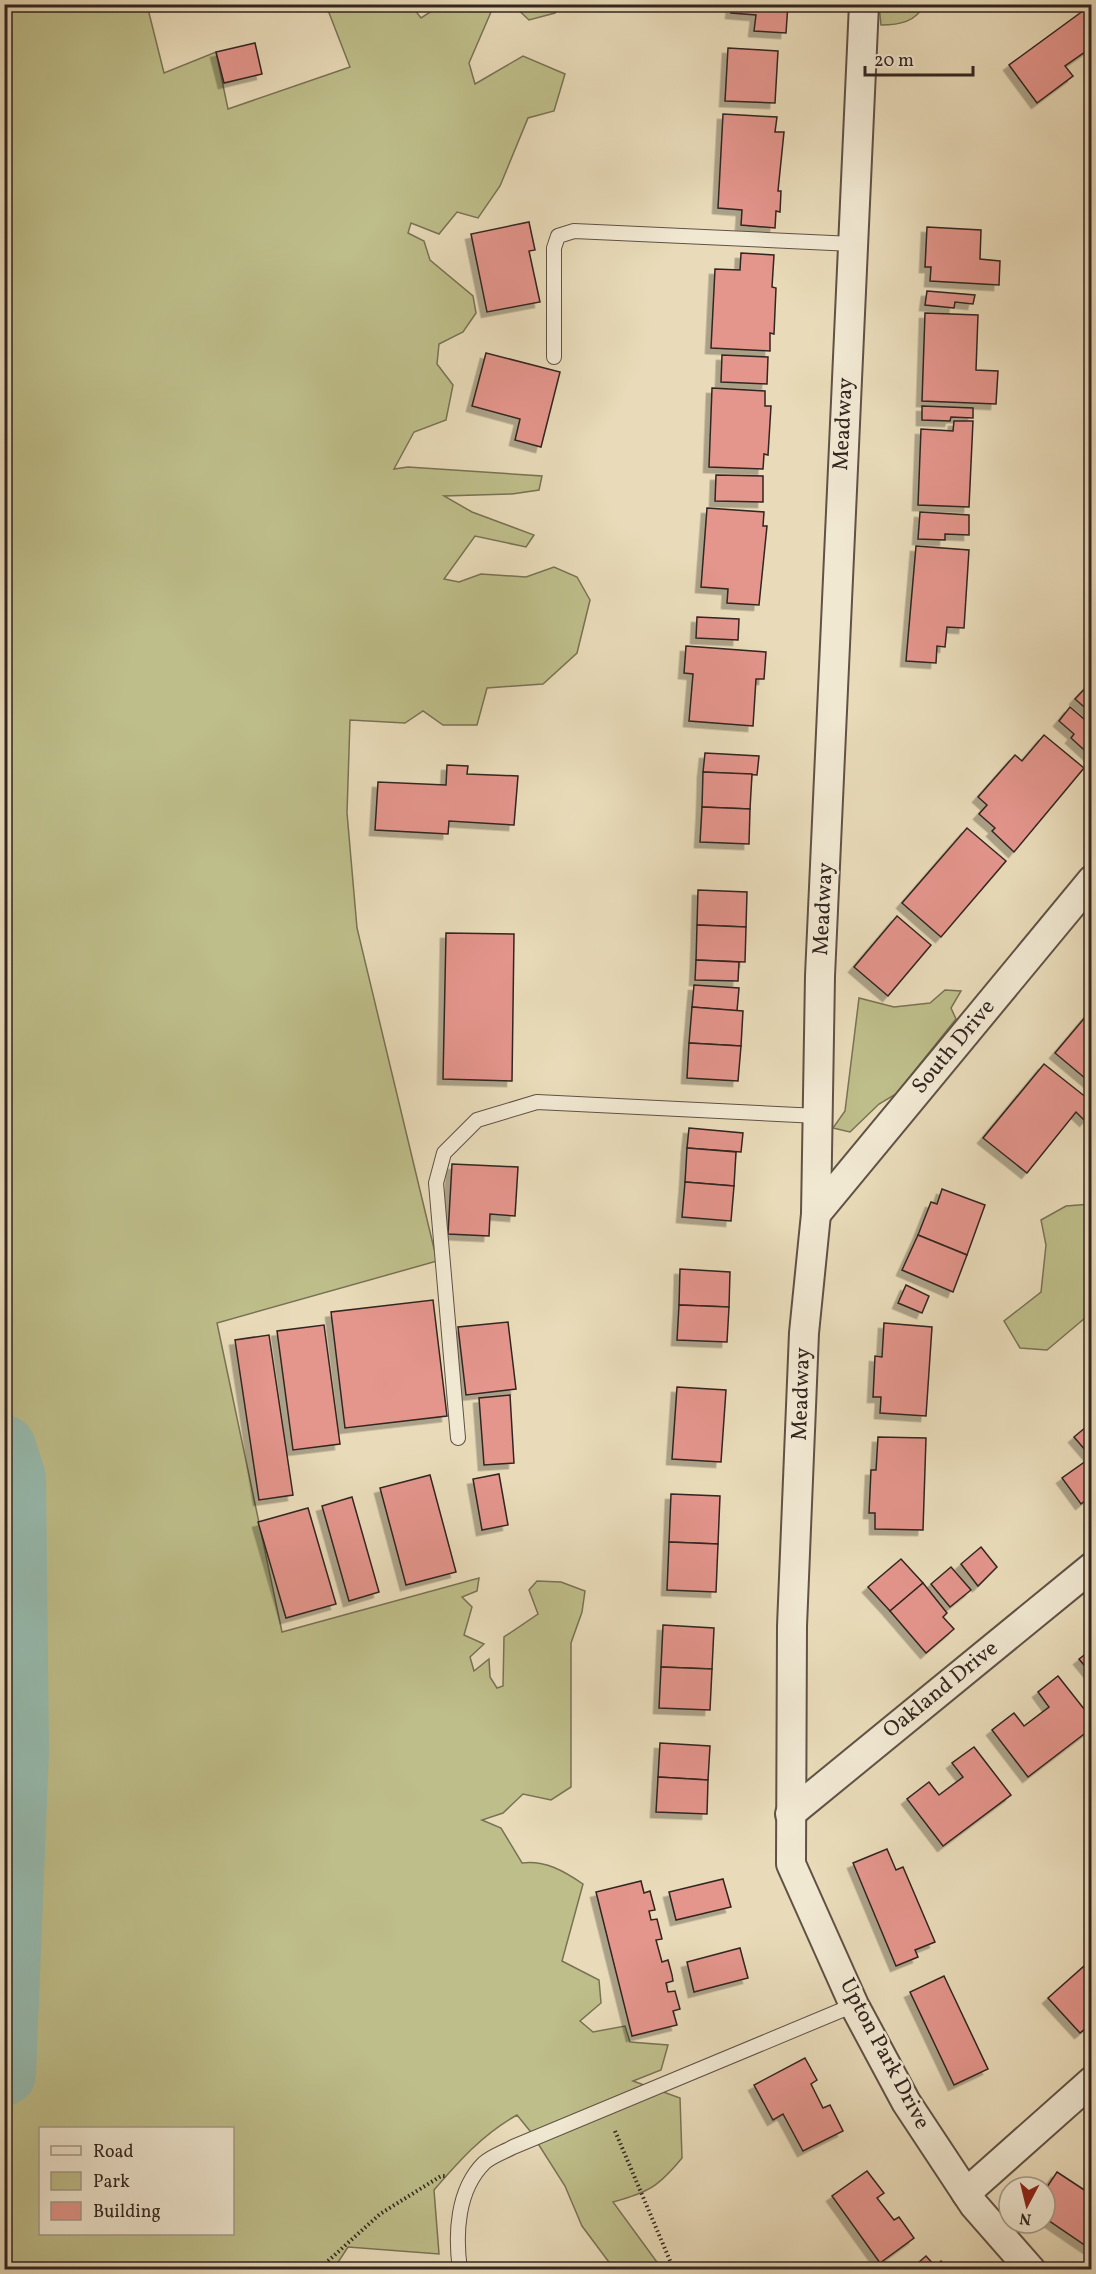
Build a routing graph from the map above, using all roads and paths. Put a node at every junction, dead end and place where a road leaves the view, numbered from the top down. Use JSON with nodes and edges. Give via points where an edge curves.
{"nodes":[{"id":1,"x":864,"y":4,"type":"edge"},
{"id":2,"x":854,"y":244,"type":"junction"},
{"id":3,"x":554,"y":357,"type":"dead end"},
{"id":4,"x":1092,"y":880,"type":"edge"},
{"id":5,"x":818,"y":1116,"type":"junction"},
{"id":6,"x":816,"y":1214,"type":"junction"},
{"id":7,"x":458,"y":1438,"type":"dead end"},
{"id":8,"x":1092,"y":1567,"type":"edge"},
{"id":9,"x":789,"y":1814,"type":"junction"},
{"id":10,"x":854,"y":2005,"type":"junction"},
{"id":11,"x":1092,"y":2081,"type":"edge"},
{"id":12,"x":605,"y":2108,"type":"junction"},
{"id":13,"x":470,"y":2181,"type":"junction"},
{"id":14,"x":966,"y":2193,"type":"junction"},
{"id":15,"x":318,"y":2270,"type":"edge"},
{"id":16,"x":460,"y":2270,"type":"edge"},
{"id":17,"x":674,"y":2270,"type":"edge"},
{"id":18,"x":1031,"y":2270,"type":"edge"}],
"edges":[{"from":1,"to":2,"type":"street","name":"Meadway"},
{"from":2,"to":3,"type":"lane","via":[[574,231],[558,236],[554,248]]},
{"from":2,"to":5,"type":"street","name":"Meadway","via":[[820,976]]},
{"from":4,"to":6,"type":"street","name":"South Drive"},
{"from":5,"to":6,"type":"street","name":"Meadway"},
{"from":5,"to":7,"type":"lane","via":[[537,1102],[477,1120],[444,1153],[436,1183]]},
{"from":6,"to":9,"type":"street","name":"Meadway","via":[[804,1333]]},
{"from":8,"to":9,"type":"street","name":"Oakland Drive"},
{"from":9,"to":10,"type":"street","name":"Upton Park Drive","via":[[791,1864]]},
{"from":10,"to":12,"type":"lane"},
{"from":10,"to":14,"type":"street","name":"Upton Park Drive","via":[[906,2102]]},
{"from":11,"to":14,"type":"street"},
{"from":12,"to":13,"type":"lane","via":[[513,2147],[486,2162]]},
{"from":12,"to":17,"type":"path"},
{"from":13,"to":15,"type":"path","via":[[441,2176],[380,2214]]},
{"from":13,"to":16,"type":"lane","via":[[456,2244]]},
{"from":14,"to":18,"type":"street","name":"Upton Park Drive"}]}
